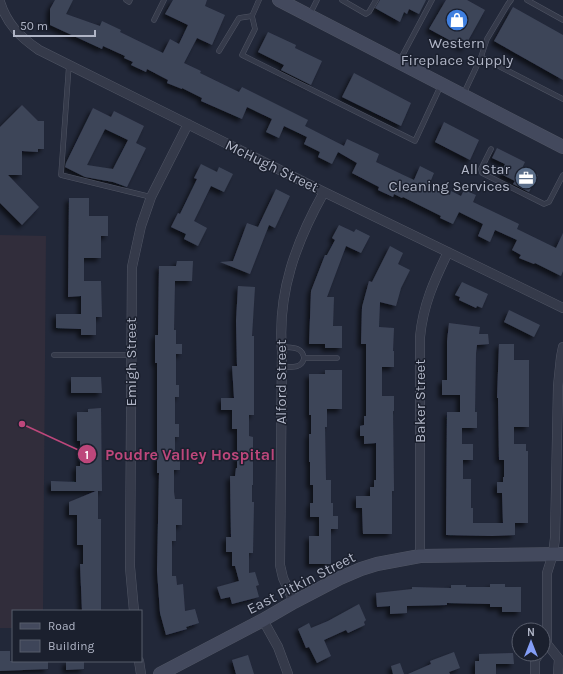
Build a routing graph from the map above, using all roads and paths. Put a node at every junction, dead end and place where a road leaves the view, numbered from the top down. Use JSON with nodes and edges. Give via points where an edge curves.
{"nodes":[{"id":1,"x":126,"y":0,"type":"edge"},
{"id":2,"x":130,"y":0,"type":"edge"},
{"id":3,"x":164,"y":0,"type":"edge"},
{"id":4,"x":259,"y":0,"type":"edge"},
{"id":5,"x":317,"y":0,"type":"edge"},
{"id":6,"x":342,"y":0,"type":"edge"},
{"id":7,"x":376,"y":0,"type":"edge"},
{"id":8,"x":432,"y":0,"type":"edge"},
{"id":9,"x":511,"y":0,"type":"edge"},
{"id":10,"x":527,"y":0,"type":"edge"},
{"id":11,"x":0,"y":2,"type":"edge"},
{"id":12,"x":286,"y":2,"type":"edge"},
{"id":13,"x":309,"y":15,"type":"junction"},
{"id":14,"x":252,"y":16,"type":"junction"},
{"id":15,"x":154,"y":20,"type":"dead end"},
{"id":16,"x":563,"y":20,"type":"edge"},
{"id":17,"x":219,"y":51,"type":"dead end"},
{"id":18,"x":481,"y":57,"type":"junction"},
{"id":19,"x":399,"y":62,"type":"junction"},
{"id":20,"x":69,"y":64,"type":"junction"},
{"id":21,"x":441,"y":84,"type":"junction"},
{"id":22,"x":463,"y":95,"type":"junction"},
{"id":23,"x":563,"y":99,"type":"edge"},
{"id":24,"x":188,"y":124,"type":"junction"},
{"id":25,"x":563,"y":147,"type":"edge"},
{"id":26,"x":491,"y":149,"type":"dead end"},
{"id":27,"x":563,"y":175,"type":"edge"},
{"id":28,"x":324,"y":192,"type":"junction"},
{"id":29,"x":151,"y":197,"type":"junction"},
{"id":30,"x":448,"y":252,"type":"junction"},
{"id":31,"x":563,"y":308,"type":"edge"},
{"id":32,"x":282,"y":347,"type":"junction"},
{"id":33,"x":563,"y":348,"type":"edge"},
{"id":34,"x":54,"y":355,"type":"dead end"},
{"id":35,"x":131,"y":355,"type":"junction"},
{"id":36,"x":304,"y":358,"type":"junction"},
{"id":37,"x":337,"y":358,"type":"dead end"},
{"id":38,"x":282,"y":367,"type":"junction"},
{"id":39,"x":558,"y":554,"type":"edge"},
{"id":40,"x":420,"y":556,"type":"junction"},
{"id":41,"x":294,"y":602,"type":"junction"},
{"id":42,"x":134,"y":610,"type":"edge"},
{"id":43,"x":263,"y":620,"type":"junction"},
{"id":44,"x":546,"y":622,"type":"edge"},
{"id":45,"x":551,"y":652,"type":"edge"},
{"id":46,"x":139,"y":662,"type":"edge"},
{"id":47,"x":535,"y":662,"type":"edge"},
{"id":48,"x":141,"y":674,"type":"edge"},
{"id":49,"x":160,"y":674,"type":"edge"},
{"id":50,"x":288,"y":674,"type":"edge"},
{"id":51,"x":535,"y":674,"type":"edge"},
{"id":52,"x":558,"y":674,"type":"edge"}],
"edges":[{"from":1,"to":2,"type":"lane"},
{"from":3,"to":15,"type":"lane"},
{"from":4,"to":14,"type":"lane"},
{"from":5,"to":13,"type":"lane"},
{"from":6,"to":7,"type":"lane","via":[[366,14]]},
{"from":8,"to":19,"type":"lane"},
{"from":9,"to":18,"type":"lane"},
{"from":10,"to":16,"type":"lane"},
{"from":11,"to":20,"type":"street","name":"McHugh Street","via":[[9,24],[27,42]]},
{"from":12,"to":13,"type":"street"},
{"from":13,"to":19,"type":"street"},
{"from":14,"to":17,"type":"lane","via":[[239,18]]},
{"from":14,"to":21,"type":"lane","via":[[255,29],[242,55],[415,141]]},
{"from":18,"to":22,"type":"lane"},
{"from":18,"to":23,"type":"lane"},
{"from":19,"to":21,"type":"street"},
{"from":20,"to":24,"type":"street","name":"McHugh Street"},
{"from":20,"to":29,"type":"lane","via":[[61,175]]},
{"from":21,"to":22,"type":"street"},
{"from":22,"to":25,"type":"street"},
{"from":24,"to":28,"type":"street","name":"McHugh Street"},
{"from":24,"to":29,"type":"street","name":"Emigh Street"},
{"from":26,"to":27,"type":"lane","via":[[481,169],[482,173],[544,204],[549,202]]},
{"from":28,"to":30,"type":"street","name":"McHugh Street"},
{"from":28,"to":32,"type":"street","name":"Alford Street","via":[[310,216],[290,267],[281,319]]},
{"from":29,"to":35,"type":"street","name":"Emigh Street","via":[[141,226],[132,267]]},
{"from":30,"to":31,"type":"street","name":"McHugh Street"},
{"from":30,"to":40,"type":"street","name":"Baker Street","via":[[426,302],[420,337]]},
{"from":32,"to":36,"type":"lane","via":[[299,349]]},
{"from":32,"to":38,"type":"street","name":"Alford Street"},
{"from":33,"to":39,"type":"street","via":[[558,386],[555,538]]},
{"from":34,"to":35,"type":"lane"},
{"from":35,"to":42,"type":"street","name":"Emigh Street","via":[[130,567]]},
{"from":36,"to":37,"type":"lane"},
{"from":36,"to":38,"type":"lane","via":[[299,366]]},
{"from":38,"to":41,"type":"street","name":"Alford Street","via":[[280,566]]},
{"from":39,"to":40,"type":"street","name":"East Pitkin Street"},
{"from":39,"to":44,"type":"street","via":[[547,573]]},
{"from":40,"to":41,"type":"street","name":"East Pitkin Street","via":[[361,569]]},
{"from":41,"to":43,"type":"street","name":"East Pitkin Street"},
{"from":43,"to":49,"type":"street","name":"East Pitkin Street"},
{"from":43,"to":50,"type":"street","via":[[278,647]]},
{"from":45,"to":52,"type":"street","via":[[559,659]]},
{"from":46,"to":48,"type":"street"},
{"from":47,"to":51,"type":"street"}]}
